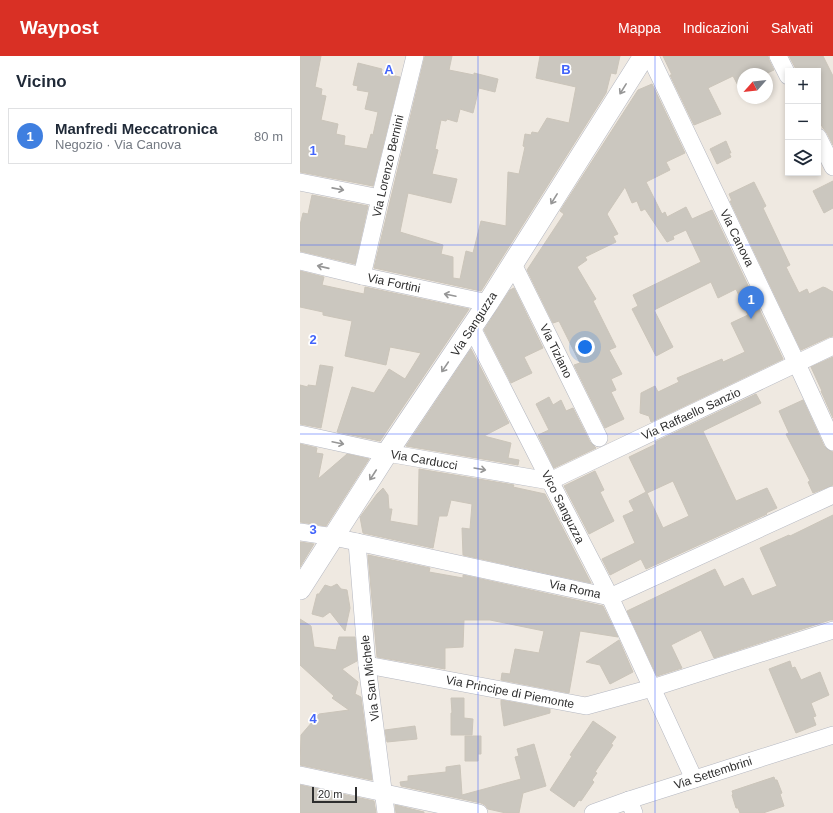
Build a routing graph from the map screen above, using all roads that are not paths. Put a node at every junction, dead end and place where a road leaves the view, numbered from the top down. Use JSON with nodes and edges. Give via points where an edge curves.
{"nodes":[{"id":1,"x":414,"y":56,"type":"edge"},
{"id":2,"x":644,"y":56,"type":"edge"},
{"id":3,"x":650,"y":56,"type":"edge"},
{"id":4,"x":778,"y":56,"type":"edge"},
{"id":5,"x":785,"y":70,"type":"edge"},
{"id":6,"x":820,"y":140,"type":"edge"},
{"id":7,"x":833,"y":167,"type":"edge"},
{"id":8,"x":300,"y":182,"type":"edge"},
{"id":9,"x":380,"y":198,"type":"junction"},
{"id":10,"x":300,"y":262,"type":"edge"},
{"id":11,"x":512,"y":264,"type":"junction"},
{"id":12,"x":362,"y":276,"type":"junction"},
{"id":13,"x":488,"y":303,"type":"junction"},
{"id":14,"x":472,"y":328,"type":"junction"},
{"id":15,"x":833,"y":346,"type":"edge"},
{"id":16,"x":798,"y":364,"type":"junction"},
{"id":17,"x":300,"y":434,"type":"edge"},
{"id":18,"x":599,"y":438,"type":"dead end"},
{"id":19,"x":833,"y":442,"type":"edge"},
{"id":20,"x":387,"y":453,"type":"junction"},
{"id":21,"x":550,"y":481,"type":"junction"},
{"id":22,"x":833,"y":495,"type":"edge"},
{"id":23,"x":300,"y":532,"type":"edge"},
{"id":24,"x":334,"y":537,"type":"junction"},
{"id":25,"x":357,"y":542,"type":"junction"},
{"id":26,"x":300,"y":589,"type":"edge"},
{"id":27,"x":610,"y":597,"type":"junction"},
{"id":28,"x":833,"y":630,"type":"edge"},
{"id":29,"x":367,"y":665,"type":"junction"},
{"id":30,"x":652,"y":688,"type":"junction"},
{"id":31,"x":833,"y":735,"type":"edge"},
{"id":32,"x":300,"y":775,"type":"edge"},
{"id":33,"x":694,"y":779,"type":"junction"},
{"id":34,"x":384,"y":793,"type":"junction"},
{"id":35,"x":632,"y":806,"type":"edge"},
{"id":36,"x":386,"y":813,"type":"edge"},
{"id":37,"x":479,"y":813,"type":"edge"},
{"id":38,"x":593,"y":813,"type":"edge"}],
"edges":[{"from":1,"to":9,"type":"street","name":"Via Lorenzo Bernini"},
{"from":2,"to":11,"type":"street","name":"Via Sanguzza","one_way":true},
{"from":3,"to":16,"type":"street","name":"Via Canova"},
{"from":4,"to":5,"type":"street"},
{"from":6,"to":7,"type":"street"},
{"from":8,"to":9,"type":"street","one_way":true},
{"from":9,"to":12,"type":"street","name":"Via Lorenzo Bernini"},
{"from":12,"to":10,"type":"street","name":"Via Fortini","one_way":true},
{"from":11,"to":13,"type":"street","name":"Via Sanguzza"},
{"from":11,"to":18,"type":"street","name":"Via Tiziano"},
{"from":13,"to":12,"type":"street","name":"Via Fortini","one_way":true},
{"from":13,"to":14,"type":"street","name":"Via Sanguzza"},
{"from":14,"to":20,"type":"street","name":"Via Sanguzza","one_way":true},
{"from":14,"to":21,"type":"street","name":"Vico Sanguzza"},
{"from":15,"to":16,"type":"street","name":"Via Raffaello Sanzio"},
{"from":16,"to":19,"type":"street","name":"Via Canova"},
{"from":16,"to":21,"type":"street","name":"Via Raffaello Sanzio"},
{"from":17,"to":20,"type":"street","name":"Via Carducci","one_way":true},
{"from":20,"to":21,"type":"street","name":"Via Carducci","one_way":true},
{"from":20,"to":24,"type":"street","name":"Via Sanguzza","one_way":true},
{"from":21,"to":27,"type":"street","name":"Vico Sanguzza"},
{"from":22,"to":27,"type":"street","name":"Via Roma"},
{"from":23,"to":24,"type":"street","name":"Via Roma"},
{"from":24,"to":25,"type":"street","name":"Via Roma"},
{"from":24,"to":26,"type":"street","name":"Via Sanguzza"},
{"from":25,"to":27,"type":"street","name":"Via Roma"},
{"from":25,"to":29,"type":"street","name":"Via San Michele"},
{"from":27,"to":30,"type":"street","name":"Vico Sanguzza"},
{"from":28,"to":30,"type":"street"},
{"from":29,"to":30,"type":"street","name":"Via Principe di Piemonte","via":[[586,706]]},
{"from":29,"to":34,"type":"street","name":"Via San Michele"},
{"from":30,"to":33,"type":"street","name":"Vico Sanguzza"},
{"from":31,"to":33,"type":"street","name":"Via Settembrini"},
{"from":32,"to":34,"type":"street"},
{"from":33,"to":35,"type":"street","name":"Via Settembrini"},
{"from":34,"to":36,"type":"street","name":"Via San Michele"},
{"from":34,"to":37,"type":"street"},
{"from":35,"to":38,"type":"street","name":"Via Settembrini"}]}
